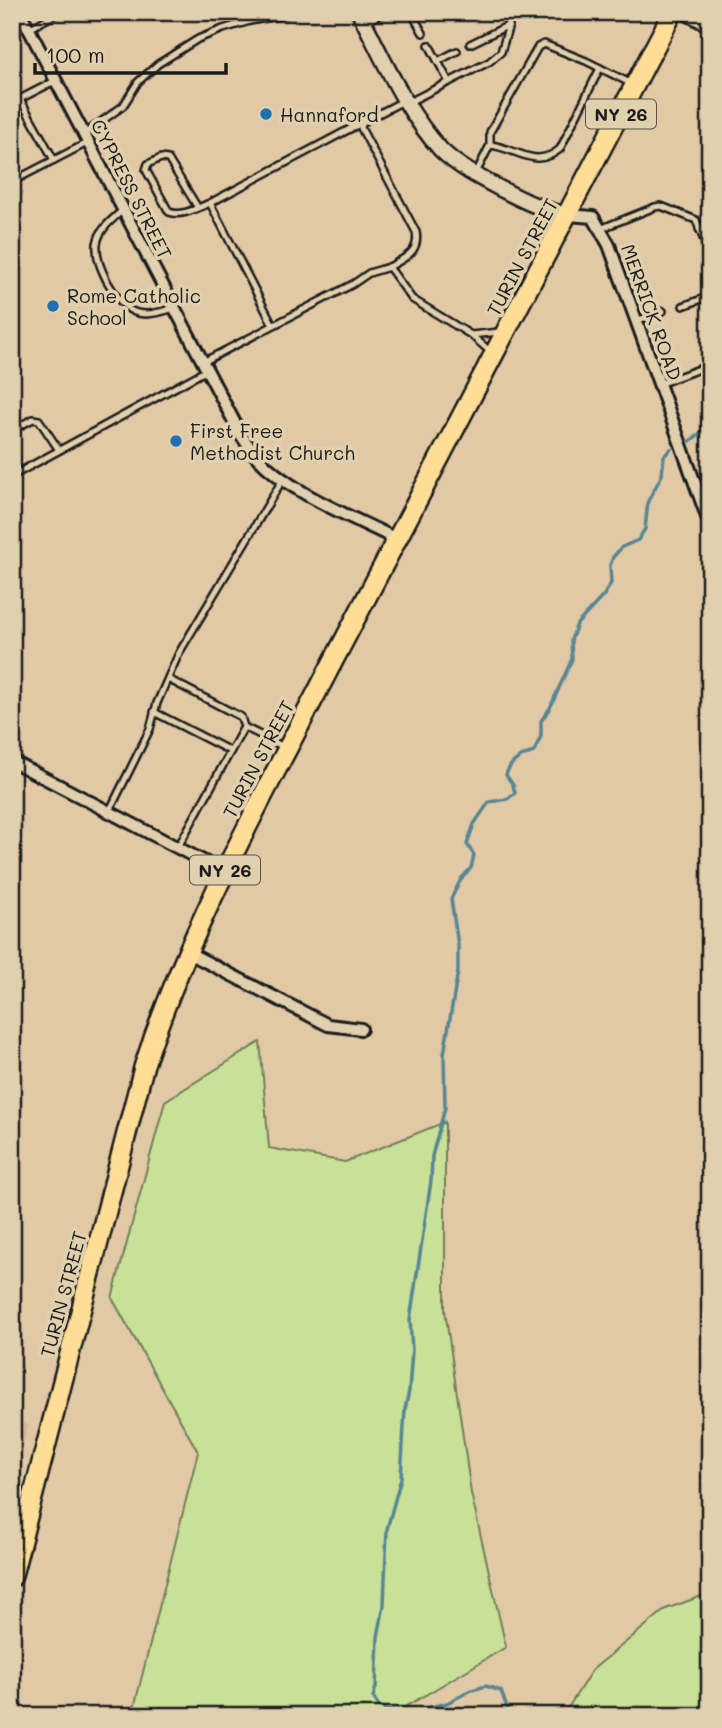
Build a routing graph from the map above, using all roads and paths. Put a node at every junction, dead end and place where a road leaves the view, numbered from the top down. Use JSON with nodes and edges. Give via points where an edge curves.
{"nodes":[{"id":1,"x":20,"y":12,"type":"edge"},
{"id":2,"x":59,"y":12,"type":"edge"},
{"id":3,"x":299,"y":12,"type":"edge"},
{"id":4,"x":384,"y":12,"type":"edge"},
{"id":5,"x":411,"y":12,"type":"edge"},
{"id":6,"x":502,"y":12,"type":"edge"},
{"id":7,"x":673,"y":12,"type":"edge"},
{"id":8,"x":682,"y":12,"type":"edge"},
{"id":9,"x":362,"y":17,"type":"edge"},
{"id":10,"x":509,"y":25,"type":"junction"},
{"id":11,"x":710,"y":27,"type":"edge"},
{"id":12,"x":29,"y":29,"type":"junction"},
{"id":13,"x":423,"y":33,"type":"dead end"},
{"id":14,"x":470,"y":44,"type":"dead end"},
{"id":15,"x":429,"y":46,"type":"dead end"},
{"id":16,"x":457,"y":51,"type":"dead end"},
{"id":17,"x":438,"y":61,"type":"junction"},
{"id":18,"x":600,"y":68,"type":"junction"},
{"id":19,"x":57,"y":80,"type":"junction"},
{"id":20,"x":449,"y":82,"type":"junction"},
{"id":21,"x":635,"y":86,"type":"junction"},
{"id":22,"x":20,"y":99,"type":"junction"},
{"id":23,"x":407,"y":101,"type":"junction"},
{"id":24,"x":12,"y":103,"type":"edge"},
{"id":25,"x":363,"y":122,"type":"junction"},
{"id":26,"x":87,"y":138,"type":"junction"},
{"id":27,"x":490,"y":145,"type":"junction"},
{"id":28,"x":54,"y":160,"type":"junction"},
{"id":29,"x":12,"y":167,"type":"edge"},
{"id":30,"x":475,"y":175,"type":"junction"},
{"id":31,"x":210,"y":203,"type":"junction"},
{"id":32,"x":198,"y":208,"type":"junction"},
{"id":33,"x":124,"y":209,"type":"junction"},
{"id":34,"x":568,"y":215,"type":"junction"},
{"id":35,"x":710,"y":225,"type":"edge"},
{"id":36,"x":600,"y":229,"type":"junction"},
{"id":37,"x":699,"y":229,"type":"junction"},
{"id":38,"x":710,"y":256,"type":"edge"},
{"id":39,"x":389,"y":267,"type":"junction"},
{"id":40,"x":710,"y":296,"type":"edge"},
{"id":41,"x":682,"y":306,"type":"dead end"},
{"id":42,"x":174,"y":307,"type":"junction"},
{"id":43,"x":663,"y":312,"type":"dead end"},
{"id":44,"x":636,"y":321,"type":"junction"},
{"id":45,"x":273,"y":325,"type":"junction"},
{"id":46,"x":508,"y":328,"type":"junction"},
{"id":47,"x":471,"y":335,"type":"junction"},
{"id":48,"x":494,"y":355,"type":"junction"},
{"id":49,"x":710,"y":365,"type":"edge"},
{"id":50,"x":205,"y":366,"type":"junction"},
{"id":51,"x":659,"y":384,"type":"junction"},
{"id":52,"x":12,"y":430,"type":"edge"},
{"id":53,"x":59,"y":450,"type":"junction"},
{"id":54,"x":12,"y":476,"type":"edge"},
{"id":55,"x":283,"y":479,"type":"junction"},
{"id":56,"x":710,"y":525,"type":"edge"},
{"id":57,"x":398,"y":540,"type":"junction"},
{"id":58,"x":168,"y":679,"type":"junction"},
{"id":59,"x":154,"y":712,"type":"junction"},
{"id":60,"x":244,"y":727,"type":"junction"},
{"id":61,"x":287,"y":749,"type":"junction"},
{"id":62,"x":230,"y":751,"type":"junction"},
{"id":63,"x":12,"y":761,"type":"edge"},
{"id":64,"x":109,"y":812,"type":"junction"},
{"id":65,"x":178,"y":848,"type":"junction"},
{"id":66,"x":224,"y":872,"type":"junction"},
{"id":67,"x":187,"y":952,"type":"junction"},
{"id":68,"x":361,"y":1029,"type":"dead end"},
{"id":69,"x":12,"y":1577,"type":"edge"}],
"edges":[{"from":1,"to":12,"type":"street","name":"CYPRESS STREET"},
{"from":2,"to":12,"type":"lane"},
{"from":3,"to":26,"type":"lane","via":[[250,21],[198,39],[158,64]]},
{"from":4,"to":9,"type":"lane"},
{"from":5,"to":13,"type":"lane"},
{"from":6,"to":10,"type":"lane"},
{"from":7,"to":21,"type":"main road","name":"TURIN STREET","number":"NY 26"},
{"from":8,"to":11,"type":"street"},
{"from":9,"to":23,"type":"street"},
{"from":10,"to":14,"type":"lane"},
{"from":10,"to":20,"type":"lane","via":[[501,52]]},
{"from":12,"to":19,"type":"street","name":"CYPRESS STREET"},
{"from":15,"to":17,"type":"lane"},
{"from":16,"to":17,"type":"lane"},
{"from":17,"to":20,"type":"lane"},
{"from":18,"to":21,"type":"lane"},
{"from":18,"to":27,"type":"lane","via":[[560,149],[551,156],[529,158]]},
{"from":18,"to":27,"type":"lane","via":[[544,44],[538,47],[490,132]]},
{"from":19,"to":22,"type":"lane"},
{"from":19,"to":26,"type":"street","name":"CYPRESS STREET"},
{"from":20,"to":23,"type":"lane"},
{"from":21,"to":34,"type":"main road","name":"TURIN STREET","number":"NY 26"},
{"from":22,"to":24,"type":"lane"},
{"from":22,"to":28,"type":"lane"},
{"from":23,"to":25,"type":"lane"},
{"from":23,"to":30,"type":"street","via":[[442,150]]},
{"from":25,"to":31,"type":"lane"},
{"from":25,"to":39,"type":"lane","via":[[360,128],[418,242],[415,250]]},
{"from":26,"to":28,"type":"lane"},
{"from":26,"to":33,"type":"street","name":"CYPRESS STREET"},
{"from":27,"to":30,"type":"lane"},
{"from":28,"to":29,"type":"lane","via":[[21,177]]},
{"from":30,"to":34,"type":"street","via":[[543,210]]},
{"from":31,"to":32,"type":"lane"},
{"from":31,"to":45,"type":"lane"},
{"from":32,"to":32,"type":"lane","via":[[181,214],[169,212],[146,170],[148,164],[168,159]]},
{"from":33,"to":42,"type":"street","name":"CYPRESS STREET"},
{"from":33,"to":42,"type":"lane","via":[[105,225],[97,243],[99,267],[123,307],[154,314]]},
{"from":34,"to":36,"type":"street","name":"MERRICK ROAD","via":[[593,217]]},
{"from":34,"to":46,"type":"main road","name":"TURIN STREET","number":"NY 26"},
{"from":35,"to":37,"type":"lane"},
{"from":36,"to":37,"type":"lane","via":[[661,206],[696,220]]},
{"from":36,"to":44,"type":"street","name":"MERRICK ROAD"},
{"from":37,"to":38,"type":"lane"},
{"from":39,"to":45,"type":"lane","via":[[369,273]]},
{"from":39,"to":47,"type":"lane","via":[[412,299]]},
{"from":40,"to":41,"type":"lane"},
{"from":42,"to":50,"type":"street","name":"CYPRESS STREET"},
{"from":43,"to":44,"type":"lane"},
{"from":44,"to":51,"type":"street","name":"MERRICK ROAD"},
{"from":45,"to":50,"type":"lane"},
{"from":46,"to":47,"type":"lane"},
{"from":46,"to":48,"type":"main road","name":"TURIN STREET","number":"NY 26"},
{"from":47,"to":48,"type":"lane"},
{"from":48,"to":57,"type":"main road","name":"TURIN STREET","number":"NY 26"},
{"from":49,"to":51,"type":"lane"},
{"from":50,"to":53,"type":"lane"},
{"from":50,"to":55,"type":"street","name":"CYPRESS STREET","via":[[241,435],[257,458]]},
{"from":51,"to":56,"type":"street","name":"MERRICK ROAD"},
{"from":52,"to":53,"type":"lane","via":[[39,420]]},
{"from":53,"to":54,"type":"lane"},
{"from":55,"to":57,"type":"street","name":"CYPRESS STREET"},
{"from":55,"to":58,"type":"lane"},
{"from":57,"to":61,"type":"main road","name":"TURIN STREET","number":"NY 26"},
{"from":58,"to":59,"type":"lane"},
{"from":58,"to":60,"type":"lane","via":[[241,718]]},
{"from":59,"to":62,"type":"lane"},
{"from":59,"to":64,"type":"lane"},
{"from":60,"to":61,"type":"lane"},
{"from":60,"to":62,"type":"lane"},
{"from":61,"to":66,"type":"main road","name":"TURIN STREET","number":"NY 26"},
{"from":62,"to":65,"type":"lane"},
{"from":63,"to":64,"type":"street"},
{"from":64,"to":65,"type":"street"},
{"from":65,"to":66,"type":"street"},
{"from":66,"to":67,"type":"main road","name":"TURIN STREET","number":"NY 26"},
{"from":67,"to":68,"type":"street","via":[[328,1025]]},
{"from":67,"to":69,"type":"main road","name":"TURIN STREET","number":"NY 26","via":[[144,1066]]}]}
